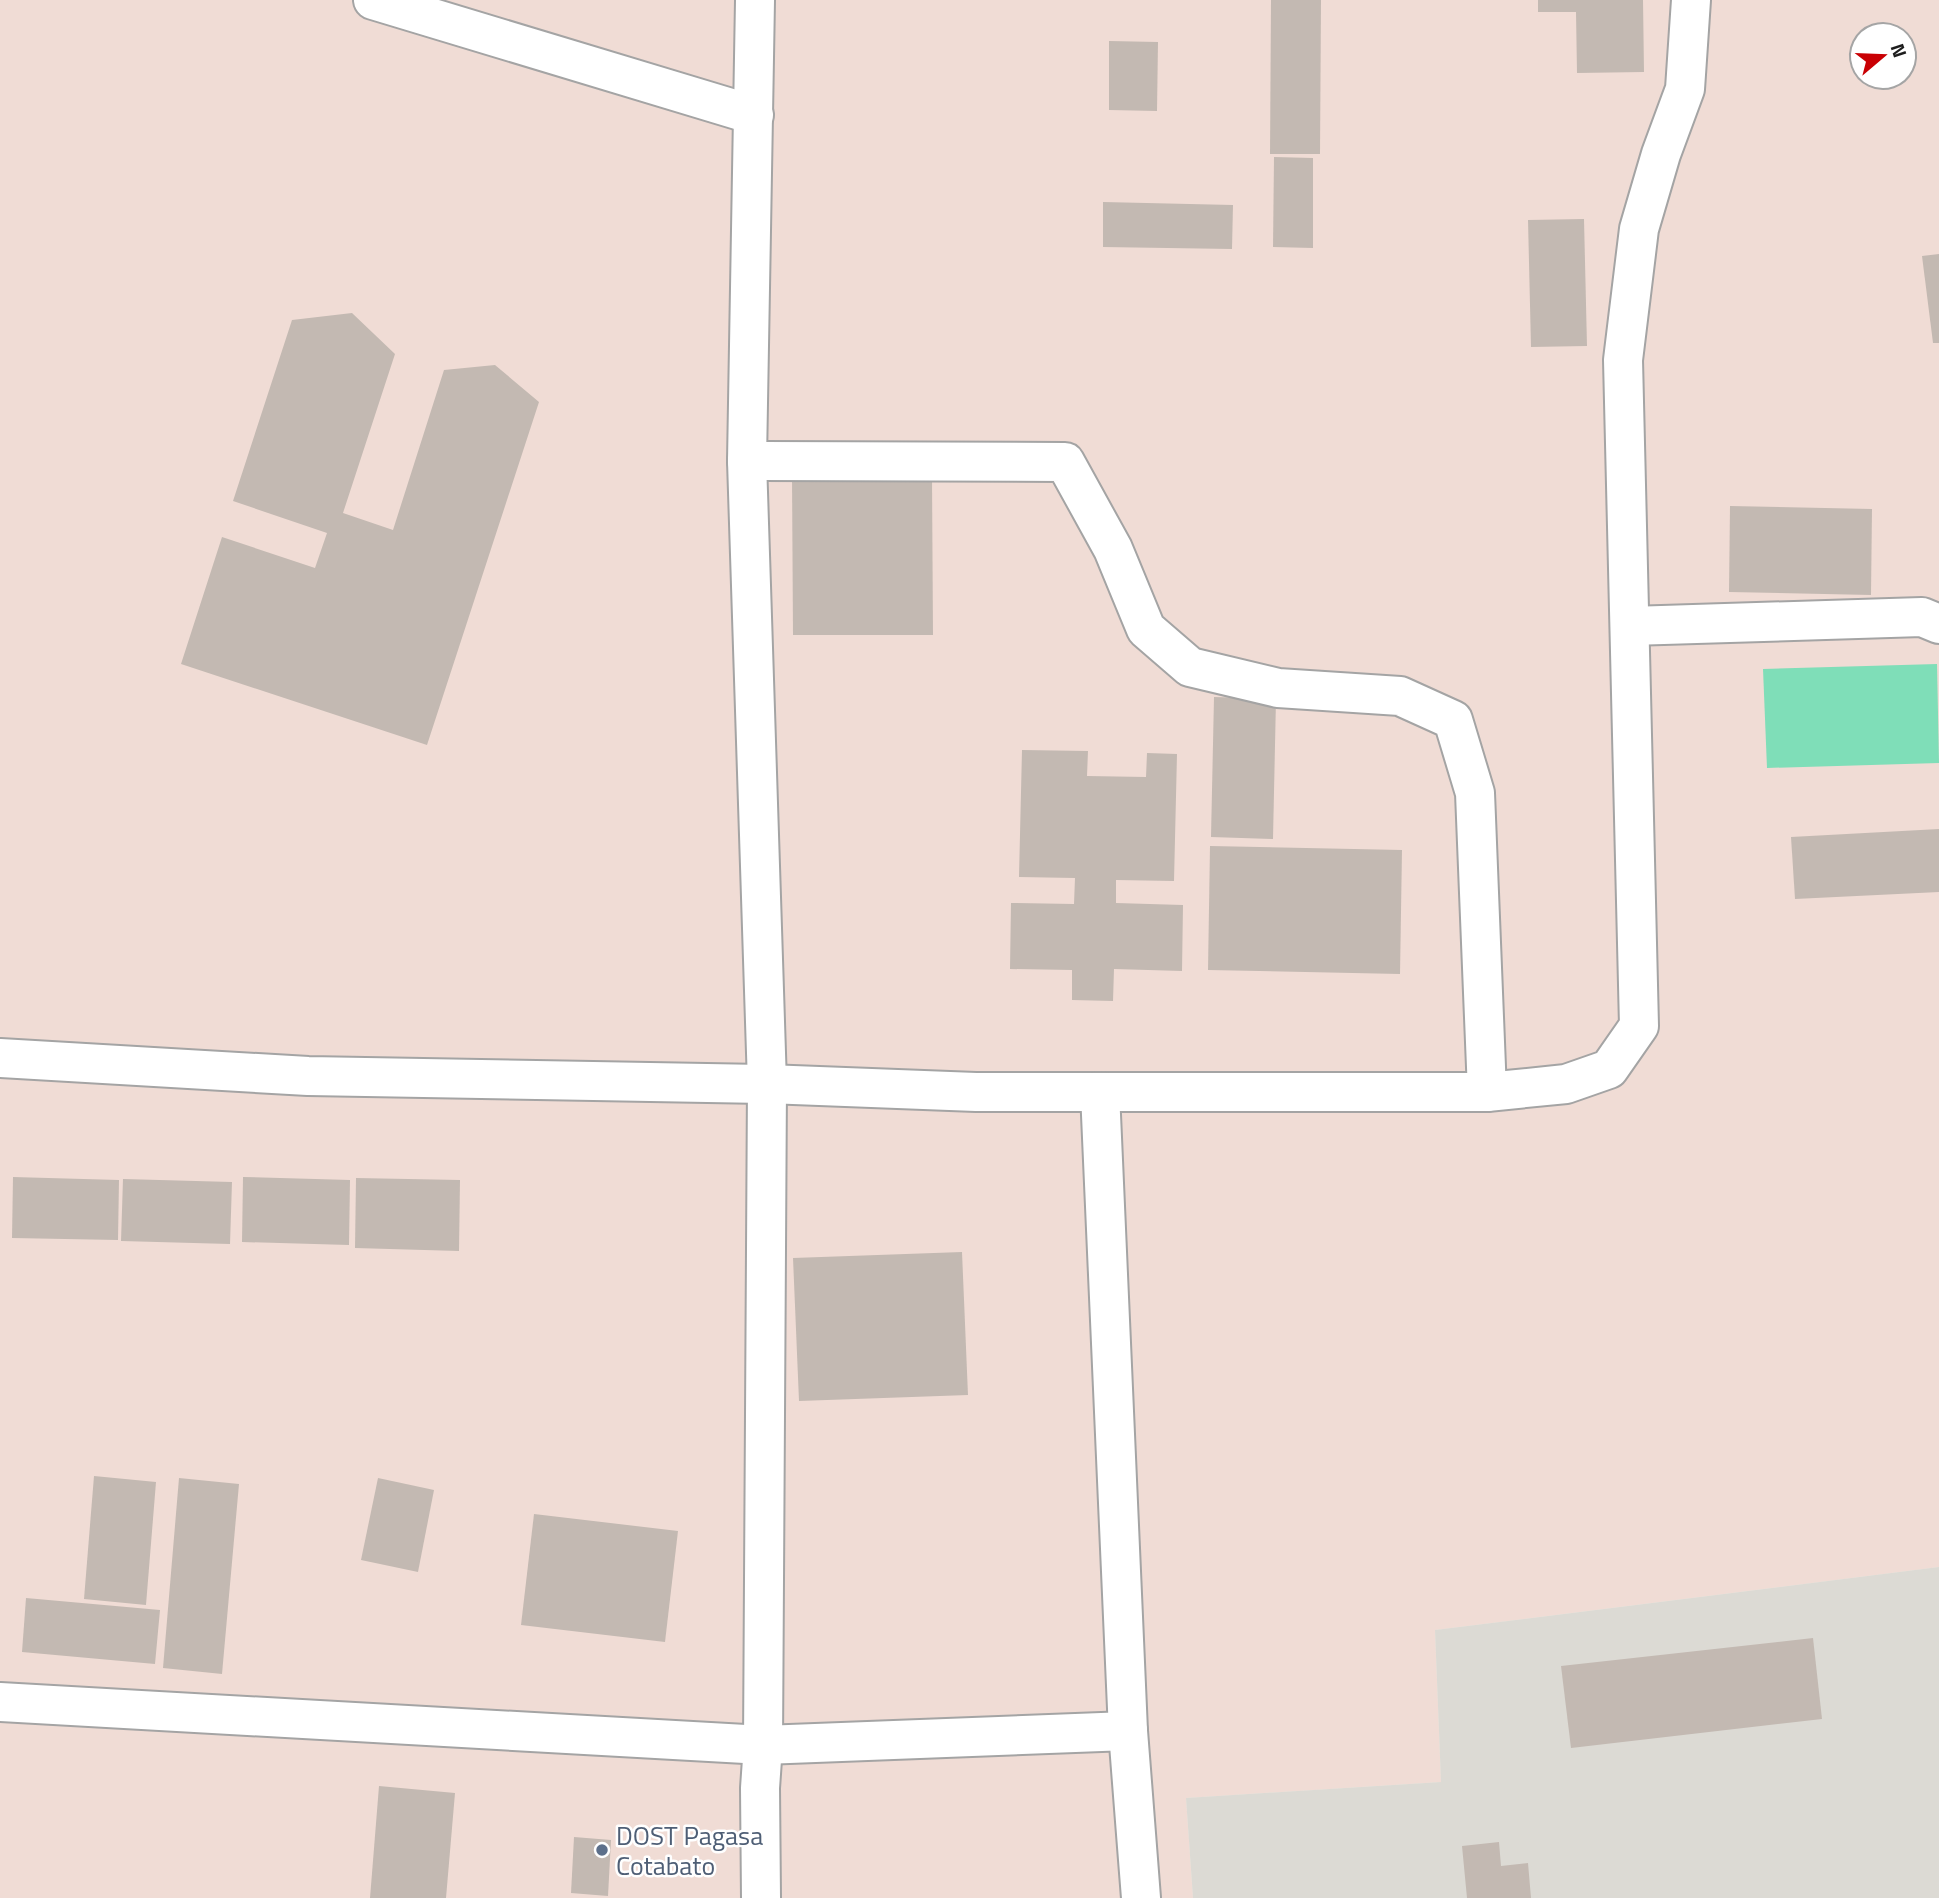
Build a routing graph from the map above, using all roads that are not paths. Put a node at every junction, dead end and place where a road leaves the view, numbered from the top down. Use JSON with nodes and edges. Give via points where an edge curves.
{"nodes":[{"id":1,"x":373,"y":0,"type":"edge"},
{"id":2,"x":755,"y":0,"type":"edge"},
{"id":3,"x":1691,"y":0,"type":"edge"},
{"id":4,"x":754,"y":116,"type":"junction"},
{"id":5,"x":747,"y":461,"type":"junction"},
{"id":6,"x":1939,"y":624,"type":"edge"},
{"id":7,"x":1630,"y":626,"type":"junction"},
{"id":8,"x":0,"y":1058,"type":"edge"},
{"id":9,"x":766,"y":1084,"type":"junction"},
{"id":10,"x":1100,"y":1092,"type":"junction"},
{"id":11,"x":1487,"y":1092,"type":"junction"},
{"id":12,"x":0,"y":1702,"type":"edge"},
{"id":13,"x":1128,"y":1731,"type":"junction"},
{"id":14,"x":763,"y":1745,"type":"junction"},
{"id":15,"x":761,"y":1898,"type":"edge"},
{"id":16,"x":1141,"y":1898,"type":"edge"}],
"edges":[{"from":1,"to":4,"type":"street"},
{"from":2,"to":4,"type":"street"},
{"from":3,"to":7,"type":"street","via":[[1685,89],[1639,229],[1623,360]]},
{"from":4,"to":5,"type":"street"},
{"from":5,"to":9,"type":"street"},
{"from":5,"to":11,"type":"street","via":[[1065,461],[1113,549],[1146,629],[1190,667],[1278,688],[1400,696],[1453,720],[1475,793]]},
{"from":6,"to":7,"type":"street","via":[[1923,617]]},
{"from":7,"to":11,"type":"street","via":[[1639,1026],[1609,1069],[1566,1084]]},
{"from":8,"to":9,"type":"street","via":[[308,1076]]},
{"from":9,"to":10,"type":"street"},
{"from":9,"to":14,"type":"street"},
{"from":10,"to":11,"type":"street"},
{"from":10,"to":13,"type":"street"},
{"from":12,"to":14,"type":"street"},
{"from":13,"to":14,"type":"street"},
{"from":13,"to":16,"type":"street"},
{"from":14,"to":15,"type":"street"}]}
